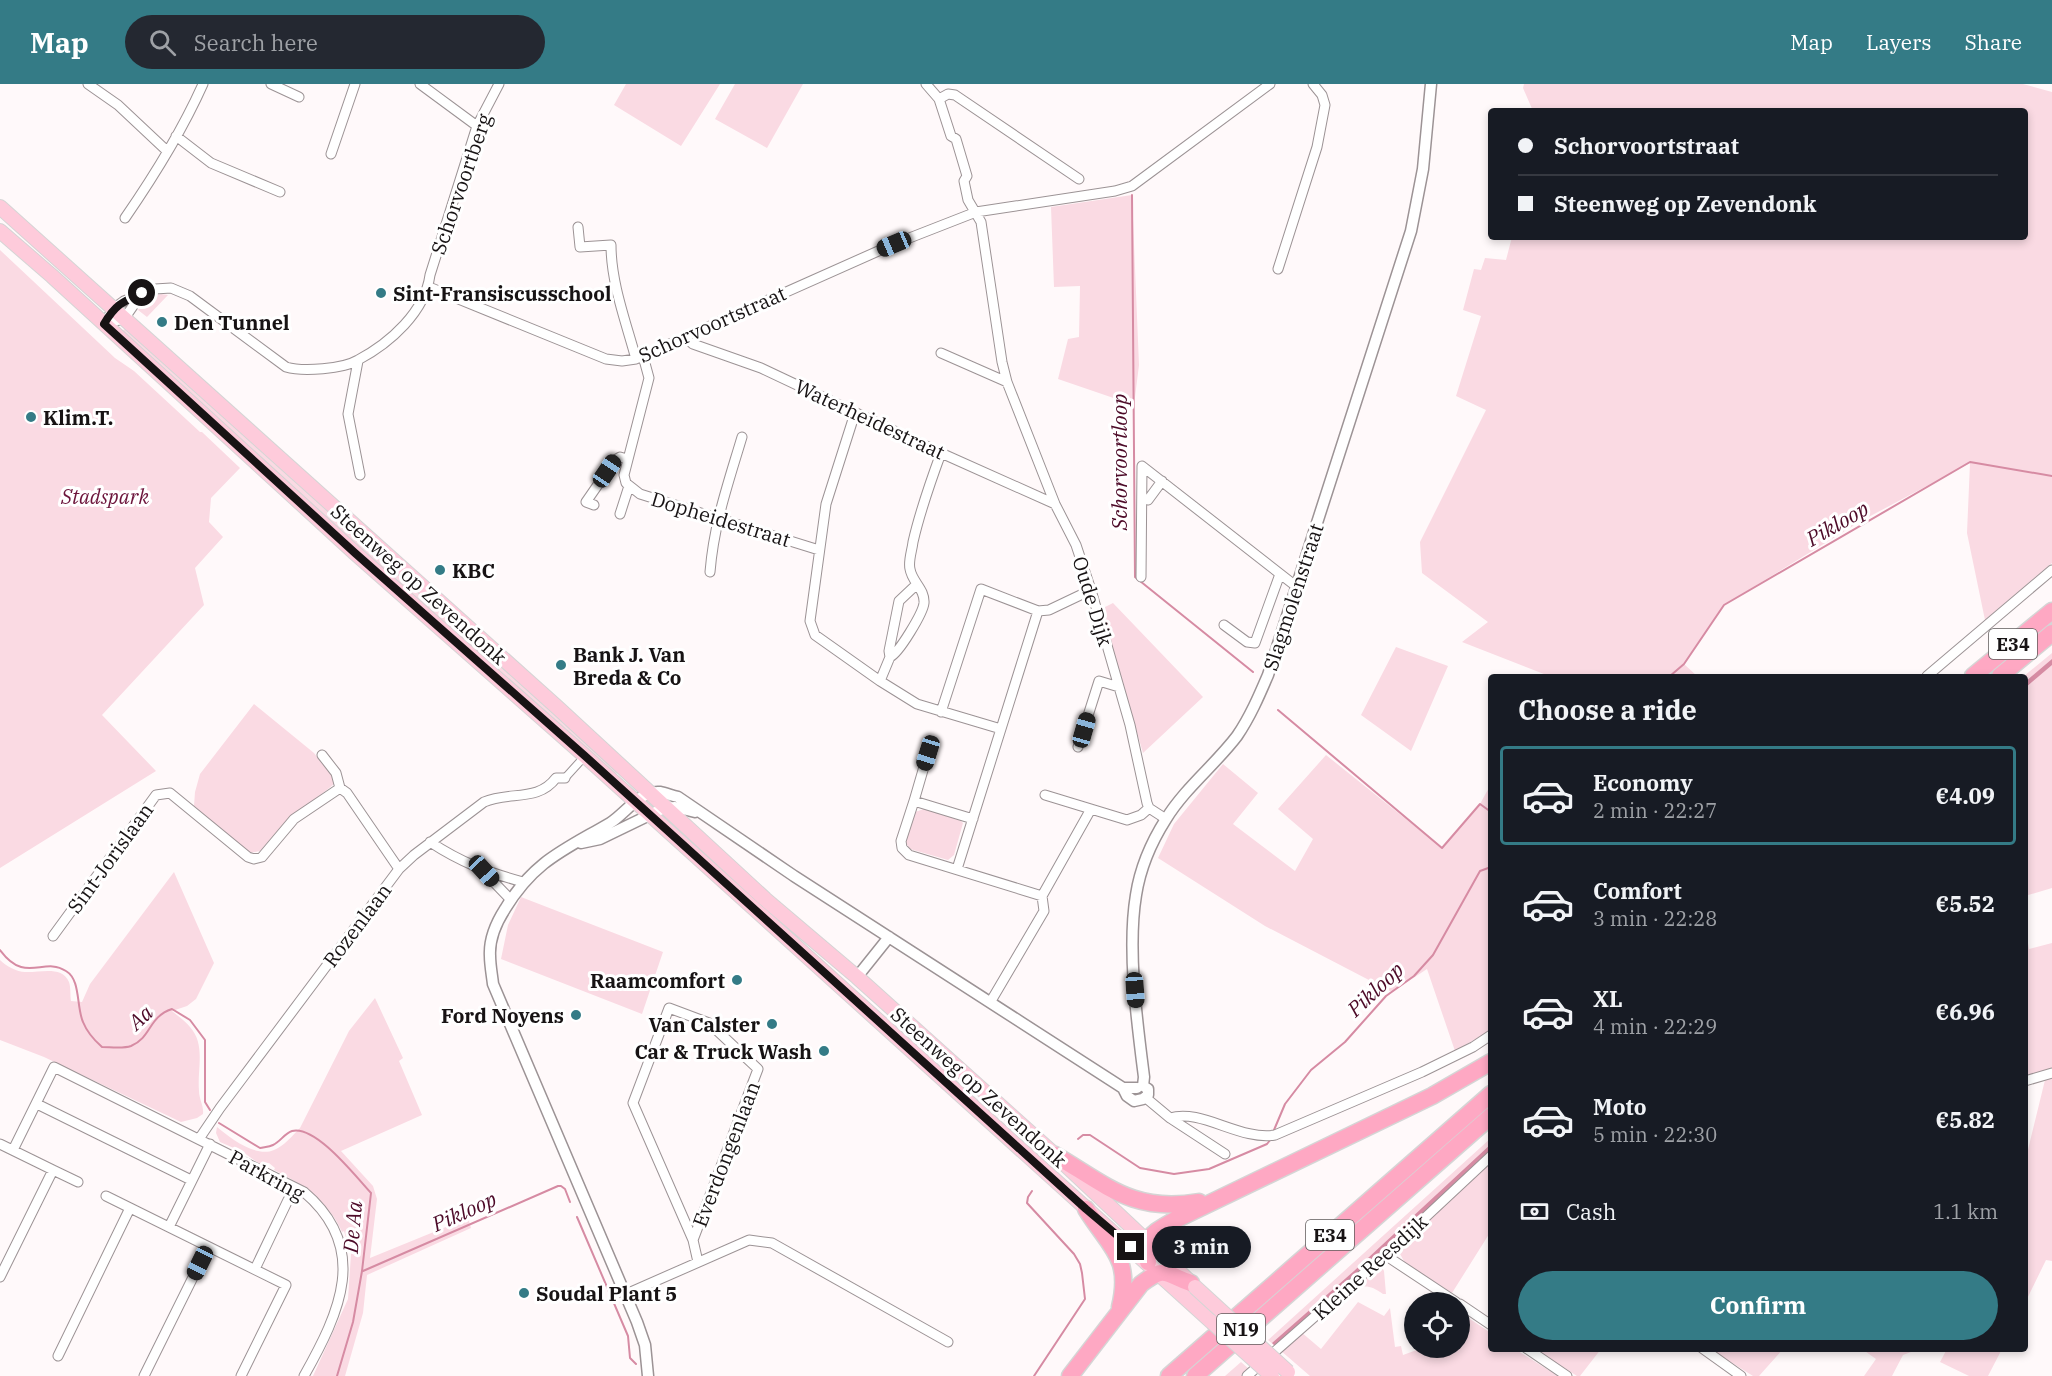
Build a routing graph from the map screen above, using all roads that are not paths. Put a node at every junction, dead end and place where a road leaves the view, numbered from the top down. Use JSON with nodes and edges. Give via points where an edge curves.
{"nodes":[{"id":1,"x":88,"y":84,"type":"edge"},
{"id":2,"x":202,"y":84,"type":"edge"},
{"id":3,"x":271,"y":84,"type":"edge"},
{"id":4,"x":355,"y":84,"type":"edge"},
{"id":5,"x":420,"y":84,"type":"edge"},
{"id":6,"x":499,"y":84,"type":"edge"},
{"id":7,"x":926,"y":84,"type":"edge"},
{"id":8,"x":1270,"y":84,"type":"edge"},
{"id":9,"x":1313,"y":84,"type":"edge"},
{"id":10,"x":1431,"y":84,"type":"edge"},
{"id":11,"x":299,"y":97,"type":"dead end"},
{"id":12,"x":939,"y":99,"type":"junction"},
{"id":13,"x":477,"y":126,"type":"junction"},
{"id":14,"x":176,"y":136,"type":"junction"},
{"id":15,"x":167,"y":151,"type":"junction"},
{"id":16,"x":331,"y":154,"type":"dead end"},
{"id":17,"x":1079,"y":179,"type":"dead end"},
{"id":18,"x":280,"y":192,"type":"dead end"},
{"id":19,"x":0,"y":207,"type":"edge"},
{"id":20,"x":976,"y":212,"type":"junction"},
{"id":21,"x":124,"y":218,"type":"dead end"},
{"id":22,"x":578,"y":227,"type":"dead end"},
{"id":23,"x":0,"y":231,"type":"edge"},
{"id":24,"x":1278,"y":269,"type":"dead end"},
{"id":25,"x":429,"y":286,"type":"junction"},
{"id":26,"x":142,"y":293,"type":"junction"},
{"id":27,"x":113,"y":309,"type":"junction"},
{"id":28,"x":124,"y":318,"type":"junction"},
{"id":29,"x":104,"y":324,"type":"junction"},
{"id":30,"x":685,"y":337,"type":"junction"},
{"id":31,"x":941,"y":353,"type":"dead end"},
{"id":32,"x":640,"y":357,"type":"junction"},
{"id":33,"x":358,"y":361,"type":"junction"},
{"id":34,"x":1007,"y":382,"type":"junction"},
{"id":35,"x":855,"y":413,"type":"junction"},
{"id":36,"x":742,"y":437,"type":"dead end"},
{"id":37,"x":941,"y":453,"type":"junction"},
{"id":38,"x":627,"y":459,"type":"junction"},
{"id":39,"x":360,"y":475,"type":"dead end"},
{"id":40,"x":1162,"y":481,"type":"junction"},
{"id":41,"x":628,"y":485,"type":"junction"},
{"id":42,"x":1148,"y":500,"type":"dead end"},
{"id":43,"x":1055,"y":504,"type":"junction"},
{"id":44,"x":594,"y":505,"type":"dead end"},
{"id":45,"x":620,"y":514,"type":"dead end"},
{"id":46,"x":717,"y":518,"type":"junction"},
{"id":47,"x":819,"y":550,"type":"junction"},
{"id":48,"x":2052,"y":570,"type":"edge"},
{"id":49,"x":710,"y":572,"type":"dead end"},
{"id":50,"x":1280,"y":574,"type":"junction"},
{"id":51,"x":1141,"y":577,"type":"dead end"},
{"id":52,"x":916,"y":585,"type":"junction"},
{"id":53,"x":1297,"y":587,"type":"junction"},
{"id":54,"x":1091,"y":590,"type":"junction"},
{"id":55,"x":2052,"y":610,"type":"edge"},
{"id":56,"x":1038,"y":611,"type":"junction"},
{"id":57,"x":1224,"y":624,"type":"dead end"},
{"id":58,"x":2052,"y":633,"type":"edge"},
{"id":59,"x":890,"y":657,"type":"junction"},
{"id":60,"x":1929,"y":674,"type":"edge"},
{"id":61,"x":1975,"y":674,"type":"edge"},
{"id":62,"x":2002,"y":674,"type":"edge"},
{"id":63,"x":880,"y":681,"type":"junction"},
{"id":64,"x":1119,"y":687,"type":"junction"},
{"id":65,"x":941,"y":712,"type":"junction"},
{"id":66,"x":1001,"y":729,"type":"junction"},
{"id":67,"x":1078,"y":747,"type":"dead end"},
{"id":68,"x":928,"y":753,"type":"dead end"},
{"id":69,"x":322,"y":755,"type":"dead end"},
{"id":70,"x":585,"y":756,"type":"junction"},
{"id":71,"x":565,"y":778,"type":"joint"},
{"id":72,"x":340,"y":788,"type":"junction"},
{"id":73,"x":649,"y":794,"type":"junction"},
{"id":74,"x":1045,"y":795,"type":"dead end"},
{"id":75,"x":914,"y":801,"type":"junction"},
{"id":76,"x":635,"y":803,"type":"junction"},
{"id":77,"x":664,"y":808,"type":"junction"},
{"id":78,"x":1149,"y":808,"type":"junction"},
{"id":79,"x":1091,"y":809,"type":"junction"},
{"id":80,"x":701,"y":813,"type":"junction"},
{"id":81,"x":650,"y":816,"type":"junction"},
{"id":82,"x":972,"y":819,"type":"junction"},
{"id":83,"x":1166,"y":819,"type":"junction"},
{"id":84,"x":430,"y":842,"type":"junction"},
{"id":85,"x":566,"y":847,"type":"junction"},
{"id":86,"x":399,"y":868,"type":"junction"},
{"id":87,"x":957,"y":869,"type":"junction"},
{"id":88,"x":484,"y":871,"type":"junction"},
{"id":89,"x":523,"y":882,"type":"junction"},
{"id":90,"x":1042,"y":896,"type":"junction"},
{"id":91,"x":510,"y":900,"type":"junction"},
{"id":92,"x":53,"y":936,"type":"dead end"},
{"id":93,"x":889,"y":937,"type":"junction"},
{"id":94,"x":857,"y":977,"type":"junction"},
{"id":95,"x":991,"y":1001,"type":"junction"},
{"id":96,"x":1488,"y":1037,"type":"edge"},
{"id":97,"x":1488,"y":1064,"type":"edge"},
{"id":98,"x":2052,"y":1073,"type":"edge"},
{"id":99,"x":2028,"y":1080,"type":"edge"},
{"id":100,"x":1142,"y":1092,"type":"junction"},
{"id":101,"x":1488,"y":1097,"type":"edge"},
{"id":102,"x":37,"y":1104,"type":"junction"},
{"id":103,"x":1170,"y":1118,"type":"junction"},
{"id":104,"x":1488,"y":1119,"type":"edge"},
{"id":105,"x":199,"y":1139,"type":"junction"},
{"id":106,"x":0,"y":1144,"type":"edge"},
{"id":107,"x":210,"y":1144,"type":"junction"},
{"id":108,"x":13,"y":1150,"type":"junction"},
{"id":109,"x":1226,"y":1154,"type":"dead end"},
{"id":110,"x":1055,"y":1155,"type":"junction"},
{"id":111,"x":1488,"y":1159,"type":"edge"},
{"id":112,"x":53,"y":1170,"type":"junction"},
{"id":113,"x":191,"y":1180,"type":"junction"},
{"id":114,"x":78,"y":1182,"type":"dead end"},
{"id":115,"x":106,"y":1196,"type":"dead end"},
{"id":116,"x":288,"y":1200,"type":"dead end"},
{"id":117,"x":1215,"y":1200,"type":"junction"},
{"id":118,"x":130,"y":1208,"type":"junction"},
{"id":119,"x":1086,"y":1209,"type":"junction"},
{"id":120,"x":169,"y":1227,"type":"junction"},
{"id":121,"x":693,"y":1240,"type":"junction"},
{"id":122,"x":1147,"y":1242,"type":"junction"},
{"id":123,"x":208,"y":1247,"type":"junction"},
{"id":124,"x":1385,"y":1255,"type":"junction"},
{"id":125,"x":698,"y":1262,"type":"junction"},
{"id":126,"x":1153,"y":1267,"type":"junction"},
{"id":127,"x":255,"y":1269,"type":"junction"},
{"id":128,"x":0,"y":1277,"type":"edge"},
{"id":129,"x":1190,"y":1288,"type":"junction"},
{"id":130,"x":1441,"y":1292,"type":"edge"},
{"id":131,"x":626,"y":1294,"type":"junction"},
{"id":132,"x":1119,"y":1311,"type":"junction"},
{"id":133,"x":1470,"y":1311,"type":"edge"},
{"id":134,"x":1488,"y":1323,"type":"edge"},
{"id":135,"x":948,"y":1342,"type":"dead end"},
{"id":136,"x":1532,"y":1352,"type":"edge"},
{"id":137,"x":1708,"y":1352,"type":"edge"},
{"id":138,"x":58,"y":1356,"type":"dead end"},
{"id":139,"x":1199,"y":1373,"type":"edge"},
{"id":140,"x":1291,"y":1374,"type":"edge"},
{"id":141,"x":144,"y":1376,"type":"edge"},
{"id":142,"x":241,"y":1376,"type":"edge"},
{"id":143,"x":304,"y":1376,"type":"edge"},
{"id":144,"x":648,"y":1376,"type":"edge"},
{"id":145,"x":1070,"y":1376,"type":"edge"},
{"id":146,"x":1169,"y":1376,"type":"edge"},
{"id":147,"x":1247,"y":1376,"type":"edge"},
{"id":148,"x":1272,"y":1376,"type":"edge"},
{"id":149,"x":1567,"y":1376,"type":"edge"},
{"id":150,"x":1741,"y":1376,"type":"edge"}],
"edges":[{"from":1,"to":15,"type":"street","via":[[118,105]]},
{"from":2,"to":14,"type":"street"},
{"from":3,"to":11,"type":"street"},
{"from":4,"to":16,"type":"street"},
{"from":5,"to":13,"type":"street"},
{"from":6,"to":13,"type":"street","name":"Schorvoortberg"},
{"from":7,"to":12,"type":"street","name":"Oude Dijk"},
{"from":8,"to":20,"type":"street","name":"Schorvoortstraat","via":[[1132,186]]},
{"from":9,"to":24,"type":"street","via":[[1325,105],[1317,147]]},
{"from":10,"to":53,"type":"street","name":"Slagmolenstraat","via":[[1423,169],[1411,231]]},
{"from":12,"to":17,"type":"street","via":[[955,95]]},
{"from":12,"to":20,"type":"street","name":"Oude Dijk","via":[[967,176],[964,182],[968,200]]},
{"from":13,"to":25,"type":"street","name":"Schorvoortberg"},
{"from":14,"to":15,"type":"street"},
{"from":14,"to":18,"type":"street","via":[[211,163]]},
{"from":15,"to":21,"type":"street"},
{"from":19,"to":27,"type":"main road","name":"Steenweg op Zevendonk","number":"N19"},
{"from":20,"to":30,"type":"street","name":"Schorvoortstraat"},
{"from":20,"to":34,"type":"street","name":"Oude Dijk","via":[[981,222]]},
{"from":22,"to":32,"type":"street","via":[[580,248],[611,245],[618,292]]},
{"from":23,"to":29,"type":"main road","name":"Steenweg op Zevendonk"},
{"from":25,"to":32,"type":"street","name":"Schorvoortstraat","via":[[606,359]]},
{"from":25,"to":33,"type":"street","via":[[406,323]]},
{"from":26,"to":27,"type":"street"},
{"from":26,"to":28,"type":"street"},
{"from":26,"to":33,"type":"street","via":[[171,288],[190,296],[286,367],[296,370]]},
{"from":27,"to":28,"type":"main road","name":"Steenweg op Zevendonk","number":"N19"},
{"from":27,"to":29,"type":"street"},
{"from":28,"to":29,"type":"street"},
{"from":28,"to":73,"type":"main road","name":"Steenweg op Zevendonk","number":"N19"},
{"from":29,"to":70,"type":"main road","name":"Steenweg op Zevendonk"},
{"from":30,"to":32,"type":"street","name":"Schorvoortstraat"},
{"from":30,"to":35,"type":"street","name":"Waterheidestraat","via":[[693,344],[761,368]]},
{"from":31,"to":34,"type":"street"},
{"from":32,"to":38,"type":"street","via":[[649,378]]},
{"from":33,"to":39,"type":"street","via":[[348,414]]},
{"from":34,"to":43,"type":"street","name":"Oude Dijk"},
{"from":35,"to":37,"type":"street","name":"Waterheidestraat"},
{"from":35,"to":47,"type":"street","via":[[828,496]]},
{"from":36,"to":46,"type":"street"},
{"from":37,"to":43,"type":"street","name":"Waterheidestraat"},
{"from":37,"to":52,"type":"street","via":[[917,523],[910,561]]},
{"from":38,"to":41,"type":"street","via":[[624,476]]},
{"from":38,"to":44,"type":"street","via":[[615,460],[586,502]]},
{"from":40,"to":42,"type":"street"},
{"from":40,"to":50,"type":"street"},
{"from":40,"to":51,"type":"street","via":[[1142,466]]},
{"from":41,"to":45,"type":"street"},
{"from":41,"to":46,"type":"street","name":"Dopheidestraat","via":[[640,494]]},
{"from":43,"to":54,"type":"street","name":"Oude Dijk","via":[[1076,545]]},
{"from":46,"to":47,"type":"street","name":"Dopheidestraat"},
{"from":46,"to":49,"type":"street"},
{"from":47,"to":63,"type":"street","via":[[812,629]]},
{"from":48,"to":60,"type":"street"},
{"from":50,"to":53,"type":"street"},
{"from":50,"to":57,"type":"street","via":[[1255,643],[1247,642]]},
{"from":52,"to":59,"type":"street","via":[[899,601]]},
{"from":52,"to":59,"type":"street","via":[[922,593],[923,606],[901,646]]},
{"from":53,"to":83,"type":"street","name":"Slagmolenstraat","via":[[1256,704],[1237,735]]},
{"from":54,"to":56,"type":"street","via":[[1049,610]]},
{"from":54,"to":64,"type":"street","name":"Oude Dijk"},
{"from":55,"to":61,"type":"highway","number":"E34"},
{"from":56,"to":65,"type":"street","via":[[981,589]]},
{"from":56,"to":66,"type":"street"},
{"from":58,"to":62,"type":"highway","number":"E34"},
{"from":59,"to":63,"type":"street"},
{"from":63,"to":65,"type":"street","via":[[918,704]]},
{"from":64,"to":67,"type":"street","via":[[1099,681]]},
{"from":64,"to":78,"type":"street","name":"Oude Dijk"},
{"from":65,"to":66,"type":"street"},
{"from":66,"to":82,"type":"street"},
{"from":68,"to":75,"type":"street"},
{"from":69,"to":72,"type":"street","via":[[336,773]]},
{"from":70,"to":71,"type":"street"},
{"from":70,"to":76,"type":"main road","name":"Steenweg op Zevendonk"},
{"from":71,"to":84,"type":"street","name":"Rozenlaan","via":[[556,778],[538,793],[484,802]]},
{"from":72,"to":86,"type":"street"},
{"from":72,"to":92,"type":"street","name":"Sint-Jorislaan","via":[[294,819],[262,857],[254,859],[170,793],[156,795]]},
{"from":73,"to":76,"type":"street"},
{"from":73,"to":77,"type":"main road","name":"Steenweg op Zevendonk","number":"N19"},
{"from":73,"to":80,"type":"street","via":[[659,792],[678,797]]},
{"from":74,"to":79,"type":"street"},
{"from":75,"to":82,"type":"street"},
{"from":75,"to":87,"type":"street","via":[[902,848],[909,855]]},
{"from":76,"to":81,"type":"main road","name":"Steenweg op Zevendonk"},
{"from":76,"to":85,"type":"street","via":[[618,818]]},
{"from":77,"to":80,"type":"street"},
{"from":77,"to":81,"type":"street"},
{"from":77,"to":94,"type":"main road","name":"Steenweg op Zevendonk","number":"N19"},
{"from":78,"to":79,"type":"street","via":[[1127,820]]},
{"from":78,"to":83,"type":"street"},
{"from":79,"to":90,"type":"street"},
{"from":80,"to":93,"type":"street"},
{"from":81,"to":85,"type":"street","via":[[600,839]]},
{"from":81,"to":119,"type":"main road","name":"Steenweg op Zevendonk"},
{"from":82,"to":87,"type":"street"},
{"from":83,"to":100,"type":"street","name":"Slagmolenstraat","via":[[1144,865],[1136,895],[1134,986],[1144,1077]]},
{"from":84,"to":86,"type":"street","name":"Rozenlaan"},
{"from":84,"to":88,"type":"street"},
{"from":85,"to":89,"type":"street"},
{"from":86,"to":105,"type":"street","name":"Rozenlaan"},
{"from":87,"to":90,"type":"street"},
{"from":88,"to":89,"type":"street"},
{"from":88,"to":91,"type":"street"},
{"from":89,"to":91,"type":"street"},
{"from":90,"to":95,"type":"street","via":[[1044,911]]},
{"from":91,"to":131,"type":"street","via":[[495,926],[489,955],[493,984]]},
{"from":93,"to":94,"type":"street"},
{"from":93,"to":95,"type":"street"},
{"from":94,"to":110,"type":"main road","name":"Steenweg op Zevendonk","number":"N19"},
{"from":95,"to":100,"type":"street","via":[[1123,1088]]},
{"from":96,"to":103,"type":"street","via":[[1422,1072],[1275,1135],[1259,1136],[1202,1120]]},
{"from":97,"to":117,"type":"highway","via":[[1432,1096]]},
{"from":98,"to":99,"type":"street"},
{"from":100,"to":103,"type":"street"},
{"from":101,"to":146,"type":"highway","number":"E34"},
{"from":102,"to":105,"type":"street","name":"Parkring","via":[[54,1067]]},
{"from":102,"to":108,"type":"street"},
{"from":102,"to":113,"type":"street"},
{"from":103,"to":109,"type":"street"},
{"from":104,"to":139,"type":"highway","number":"E34"},
{"from":105,"to":107,"type":"street","name":"Parkring"},
{"from":106,"to":108,"type":"street"},
{"from":107,"to":113,"type":"street"},
{"from":107,"to":143,"type":"street","name":"Parkring","via":[[304,1192],[330,1221],[337,1236],[344,1263],[342,1290]]},
{"from":108,"to":112,"type":"street"},
{"from":110,"to":117,"type":"highway","via":[[1106,1188],[1134,1200],[1167,1206]]},
{"from":110,"to":122,"type":"main road","name":"Steenweg op Zevendonk","number":"N19"},
{"from":111,"to":124,"type":"street","name":"Kleine Reesdijk"},
{"from":112,"to":114,"type":"street"},
{"from":112,"to":128,"type":"street"},
{"from":113,"to":120,"type":"street"},
{"from":115,"to":118,"type":"street"},
{"from":116,"to":127,"type":"street"},
{"from":117,"to":122,"type":"highway","via":[[1173,1221]]},
{"from":118,"to":120,"type":"street"},
{"from":118,"to":138,"type":"street"},
{"from":119,"to":126,"type":"main road","name":"Steenweg op Zevendonk"},
{"from":119,"to":132,"type":"highway","via":[[1122,1266],[1125,1286]]},
{"from":120,"to":123,"type":"street"},
{"from":121,"to":121,"type":"street","name":"Everdongenlaan","via":[[633,1103],[669,1008],[709,1023],[758,1069]]},
{"from":121,"to":125,"type":"street","name":"Everdongenlaan"},
{"from":122,"to":126,"type":"highway","via":[[1146,1252]]},
{"from":122,"to":129,"type":"main road","name":"Steenweg op Zevendonk","number":"N19"},
{"from":123,"to":127,"type":"street"},
{"from":123,"to":141,"type":"street"},
{"from":124,"to":130,"type":"street"},
{"from":124,"to":147,"type":"street","name":"Kleine Reesdijk"},
{"from":125,"to":131,"type":"street","name":"Everdongenlaan"},
{"from":125,"to":135,"type":"street","name":"Everdongenlaan","via":[[749,1240],[772,1243]]},
{"from":126,"to":129,"type":"highway"},
{"from":126,"to":132,"type":"highway"},
{"from":127,"to":142,"type":"street","via":[[286,1285]]},
{"from":129,"to":140,"type":"main road","name":"Steenweg op Zevendonk","number":"N19","bridge":true},
{"from":129,"to":148,"type":"main road","name":"Steenweg op Zevendonk","number":"N19","bridge":true},
{"from":131,"to":144,"type":"street","via":[[645,1345]]},
{"from":132,"to":145,"type":"highway"},
{"from":133,"to":134,"type":"street"},
{"from":136,"to":149,"type":"street"},
{"from":137,"to":150,"type":"street"}]}
